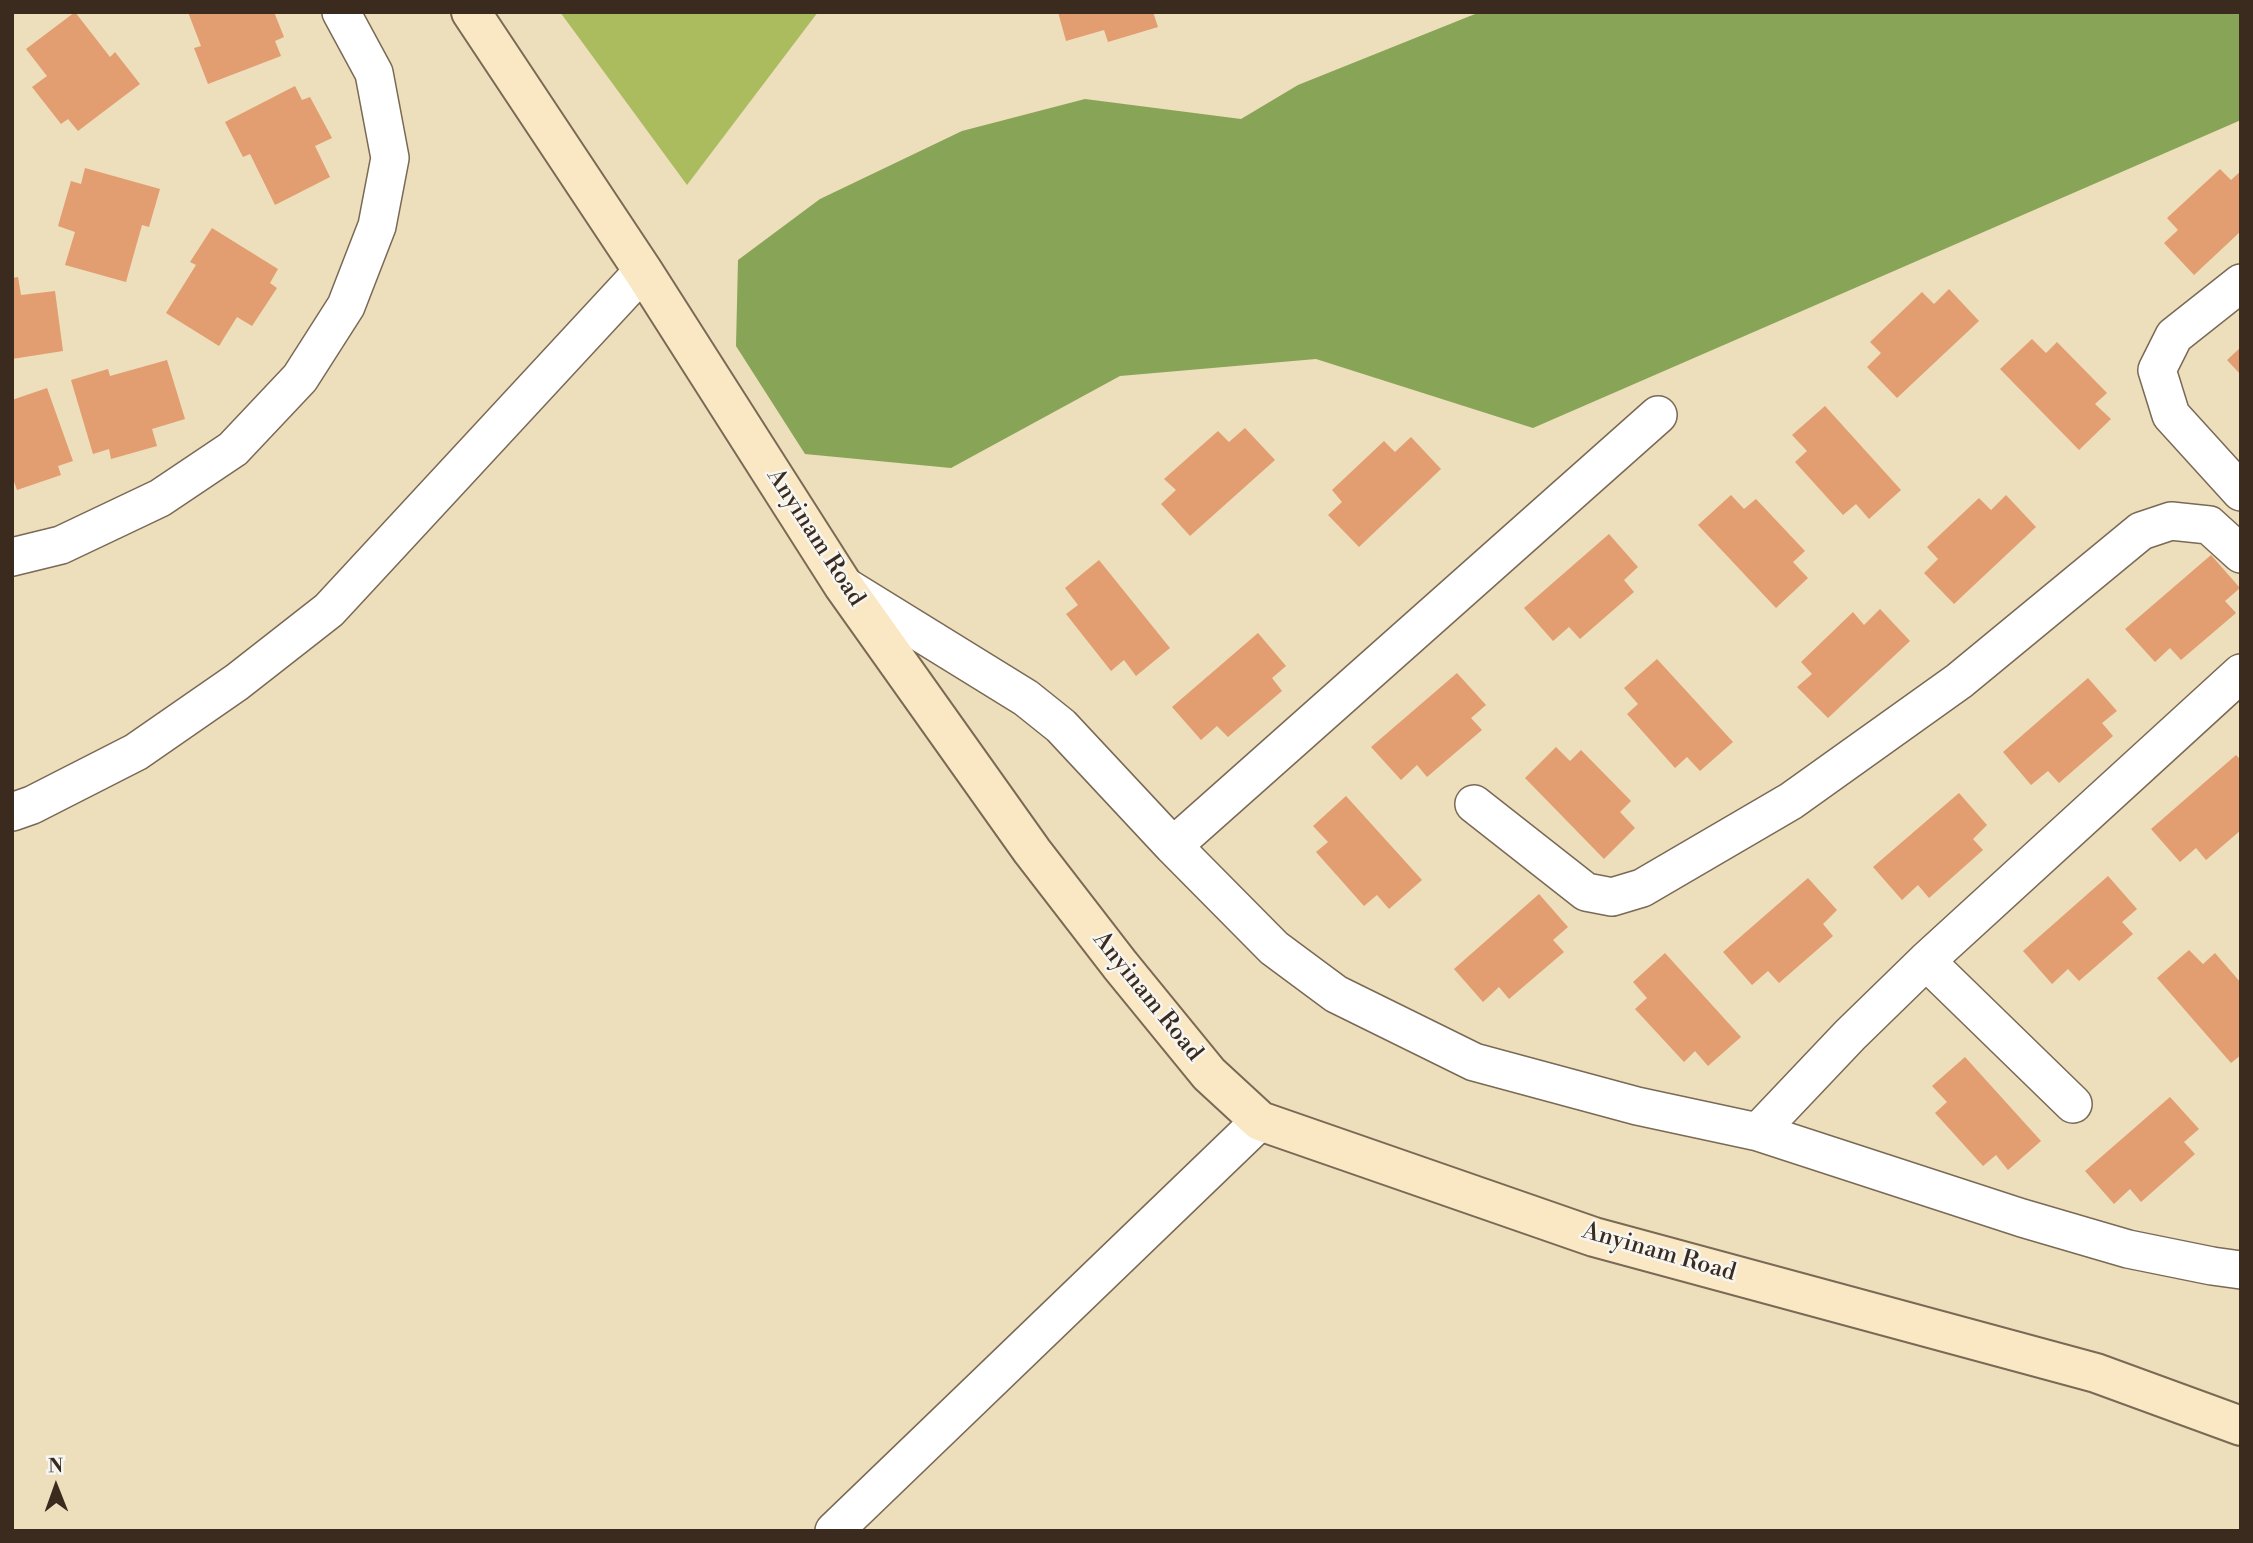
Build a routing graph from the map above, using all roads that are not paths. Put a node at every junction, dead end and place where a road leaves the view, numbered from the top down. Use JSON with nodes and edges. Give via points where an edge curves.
{"nodes":[{"id":1,"x":341,"y":12,"type":"edge"},
{"id":2,"x":471,"y":12,"type":"edge"},
{"id":3,"x":643,"y":271,"type":"junction"},
{"id":4,"x":2241,"y":284,"type":"edge"},
{"id":5,"x":1658,"y":415,"type":"dead end"},
{"id":6,"x":2241,"y":492,"type":"edge"},
{"id":7,"x":2241,"y":554,"type":"edge"},
{"id":8,"x":12,"y":557,"type":"edge"},
{"id":9,"x":844,"y":585,"type":"junction"},
{"id":10,"x":2240,"y":676,"type":"edge"},
{"id":11,"x":1474,"y":804,"type":"dead end"},
{"id":12,"x":12,"y":812,"type":"edge"},
{"id":13,"x":1173,"y":846,"type":"junction"},
{"id":14,"x":1926,"y":961,"type":"junction"},
{"id":15,"x":2073,"y":1104,"type":"dead end"},
{"id":16,"x":1260,"y":1121,"type":"junction"},
{"id":17,"x":1758,"y":1132,"type":"junction"},
{"id":18,"x":2241,"y":1269,"type":"edge"},
{"id":19,"x":2241,"y":1426,"type":"edge"},
{"id":20,"x":834,"y":1531,"type":"edge"}],
"edges":[{"from":1,"to":8,"type":"street","via":[[374,73],[390,159],[377,226],[346,306],[300,378],[233,449],[160,498],[61,545]]},
{"from":2,"to":3,"type":"street","name":"Anyinam Road"},
{"from":3,"to":9,"type":"street","name":"Anyinam Road"},
{"from":3,"to":12,"type":"street","via":[[329,610],[136,752]]},
{"from":4,"to":6,"type":"street","via":[[2174,336],[2157,370],[2171,415]]},
{"from":5,"to":13,"type":"street"},
{"from":7,"to":11,"type":"street","via":[[2209,525],[2171,521],[2141,531],[1959,681],[1802,793],[1642,888],[1612,897],[1586,892]]},
{"from":9,"to":13,"type":"street","via":[[1026,698],[1061,726]]},
{"from":9,"to":16,"type":"street","name":"Anyinam Road","via":[[1080,913],[1209,1074]]},
{"from":10,"to":14,"type":"street"},
{"from":13,"to":17,"type":"street","via":[[1274,948],[1336,994],[1474,1062]]},
{"from":14,"to":15,"type":"street"},
{"from":14,"to":17,"type":"street"},
{"from":16,"to":19,"type":"street","name":"Anyinam Road","via":[[1594,1237],[2096,1373]]},
{"from":16,"to":20,"type":"street"},
{"from":17,"to":18,"type":"street","via":[[2128,1249]]}]}
